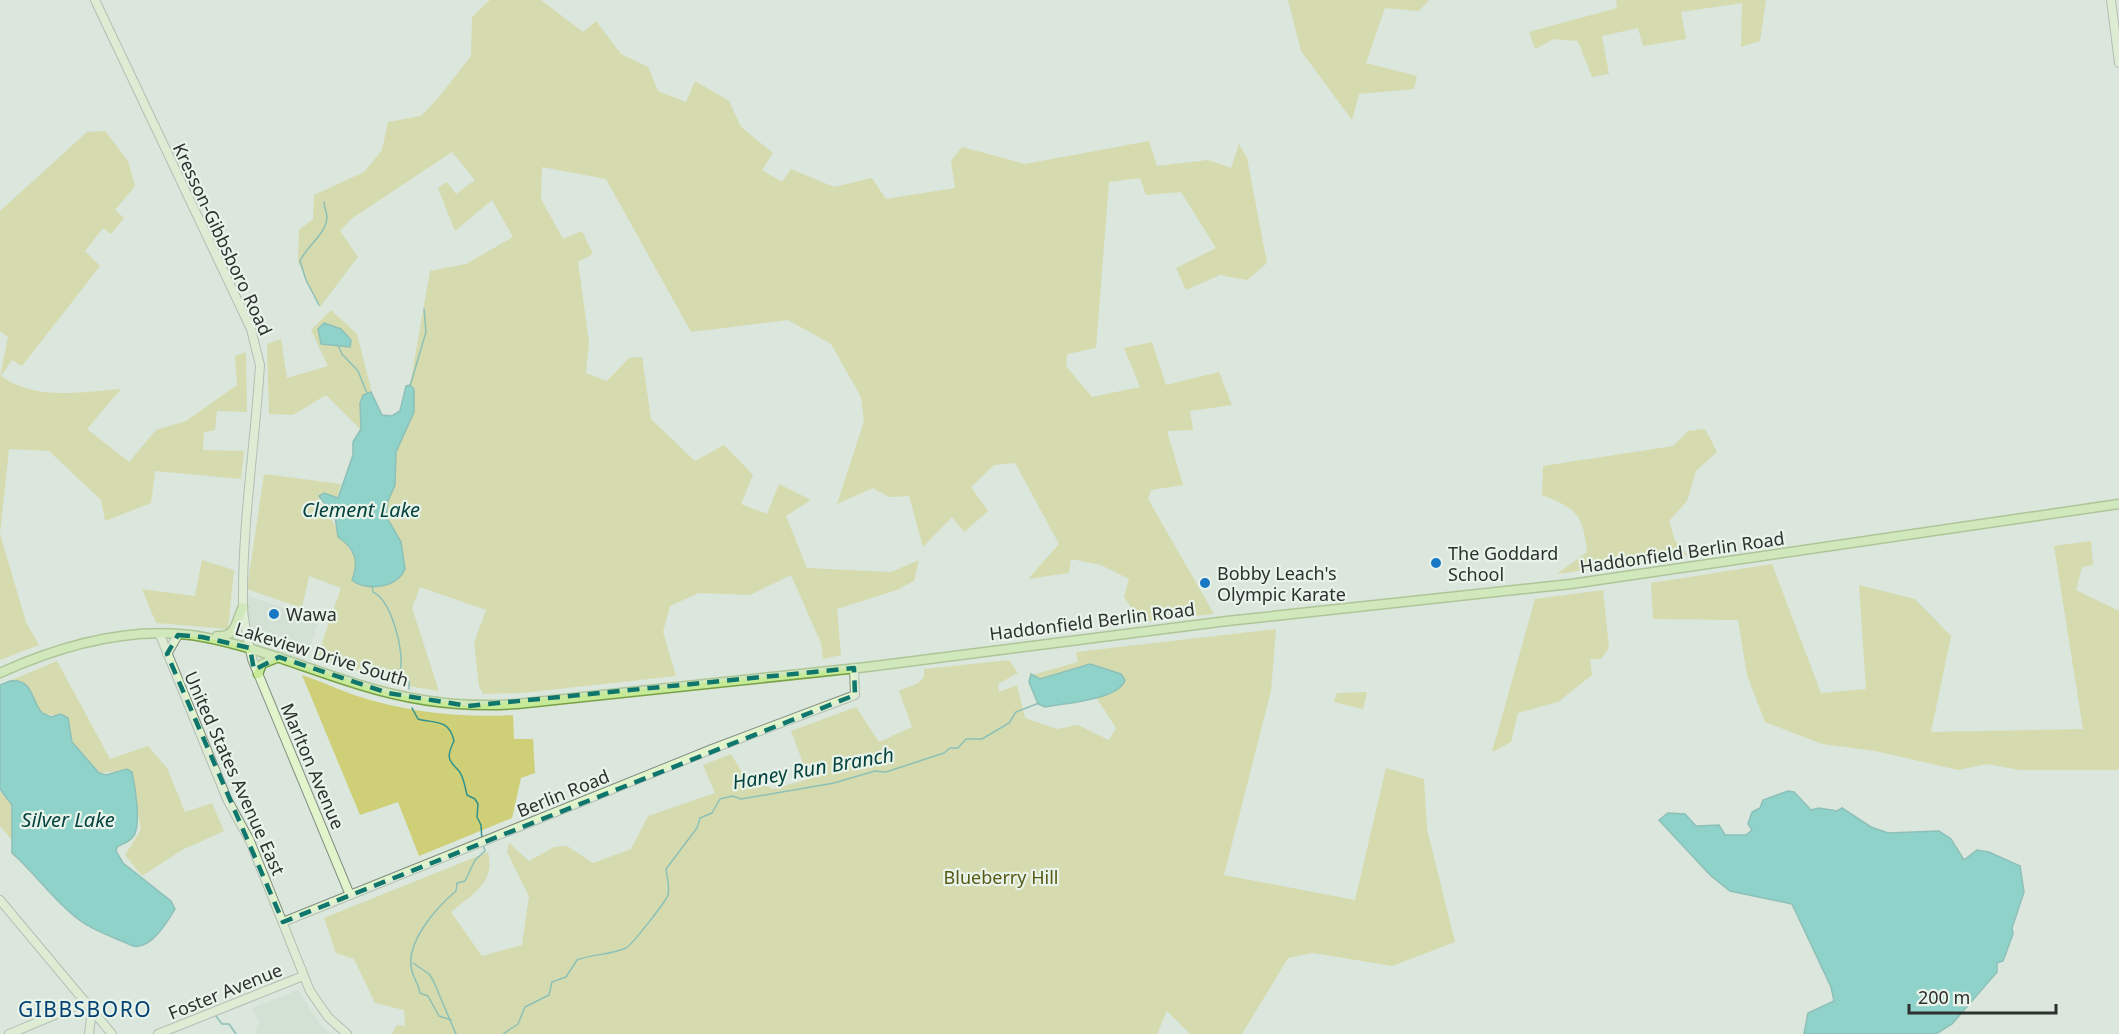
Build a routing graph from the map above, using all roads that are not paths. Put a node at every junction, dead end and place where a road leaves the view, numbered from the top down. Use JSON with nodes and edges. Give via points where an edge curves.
{"nodes":[{"id":1,"x":95,"y":0,"type":"edge"},
{"id":2,"x":2111,"y":0,"type":"edge"},
{"id":3,"x":2119,"y":63,"type":"edge"},
{"id":4,"x":2119,"y":504,"type":"edge"},
{"id":5,"x":243,"y":607,"type":"junction"},
{"id":6,"x":160,"y":635,"type":"junction"},
{"id":7,"x":178,"y":635,"type":"junction"},
{"id":8,"x":202,"y":637,"type":"junction"},
{"id":9,"x":250,"y":648,"type":"junction"},
{"id":10,"x":167,"y":654,"type":"junction"},
{"id":11,"x":279,"y":657,"type":"junction"},
{"id":12,"x":854,"y":668,"type":"junction"},
{"id":13,"x":0,"y":673,"type":"edge"},
{"id":14,"x":258,"y":675,"type":"junction"},
{"id":15,"x":350,"y":895,"type":"junction"},
{"id":16,"x":0,"y":900,"type":"edge"},
{"id":17,"x":283,"y":922,"type":"junction"},
{"id":18,"x":303,"y":976,"type":"junction"},
{"id":19,"x":86,"y":1002,"type":"junction"},
{"id":20,"x":92,"y":1010,"type":"junction"},
{"id":21,"x":9,"y":1034,"type":"edge"},
{"id":22,"x":89,"y":1034,"type":"edge"},
{"id":23,"x":112,"y":1034,"type":"edge"},
{"id":24,"x":158,"y":1034,"type":"edge"},
{"id":25,"x":347,"y":1034,"type":"edge"}],
"edges":[{"from":1,"to":5,"type":"street","name":"Kresson-Gibbsboro Road","via":[[258,348]]},
{"from":2,"to":3,"type":"street"},
{"from":4,"to":12,"type":"main road","name":"Haddonfield Berlin Road","via":[[1571,584],[1227,621]]},
{"from":5,"to":8,"type":"main road","via":[[238,624],[229,635]]},
{"from":5,"to":9,"type":"street","name":"Kresson-Gibbsboro Road"},
{"from":6,"to":7,"type":"main road","name":"Lakeview Drive South"},
{"from":6,"to":10,"type":"street","name":"United States Avenue East"},
{"from":6,"to":13,"type":"main road","name":"Lakeview Drive South","via":[[124,636],[74,645]]},
{"from":7,"to":8,"type":"main road","name":"Lakeview Drive South"},
{"from":7,"to":10,"type":"street"},
{"from":8,"to":9,"type":"main road","name":"Lakeview Drive South"},
{"from":9,"to":11,"type":"main road","name":"Lakeview Drive South"},
{"from":9,"to":14,"type":"street","name":"Marlton Avenue"},
{"from":10,"to":17,"type":"street","name":"United States Avenue East"},
{"from":11,"to":12,"type":"main road","name":"Lakeview Drive South","via":[[388,693],[468,706]]},
{"from":11,"to":14,"type":"main road","via":[[262,664]]},
{"from":12,"to":15,"type":"street","name":"Berlin Road","via":[[855,695]]},
{"from":14,"to":15,"type":"street","name":"Marlton Avenue"},
{"from":15,"to":17,"type":"street","name":"Berlin Road"},
{"from":16,"to":19,"type":"street"},
{"from":17,"to":18,"type":"street","name":"United States Avenue East"},
{"from":18,"to":24,"type":"street","name":"Foster Avenue"},
{"from":18,"to":25,"type":"street","name":"United States Avenue East","via":[[321,1008]]},
{"from":19,"to":20,"type":"street"},
{"from":19,"to":21,"type":"street"},
{"from":20,"to":22,"type":"street"},
{"from":20,"to":23,"type":"street"}]}
